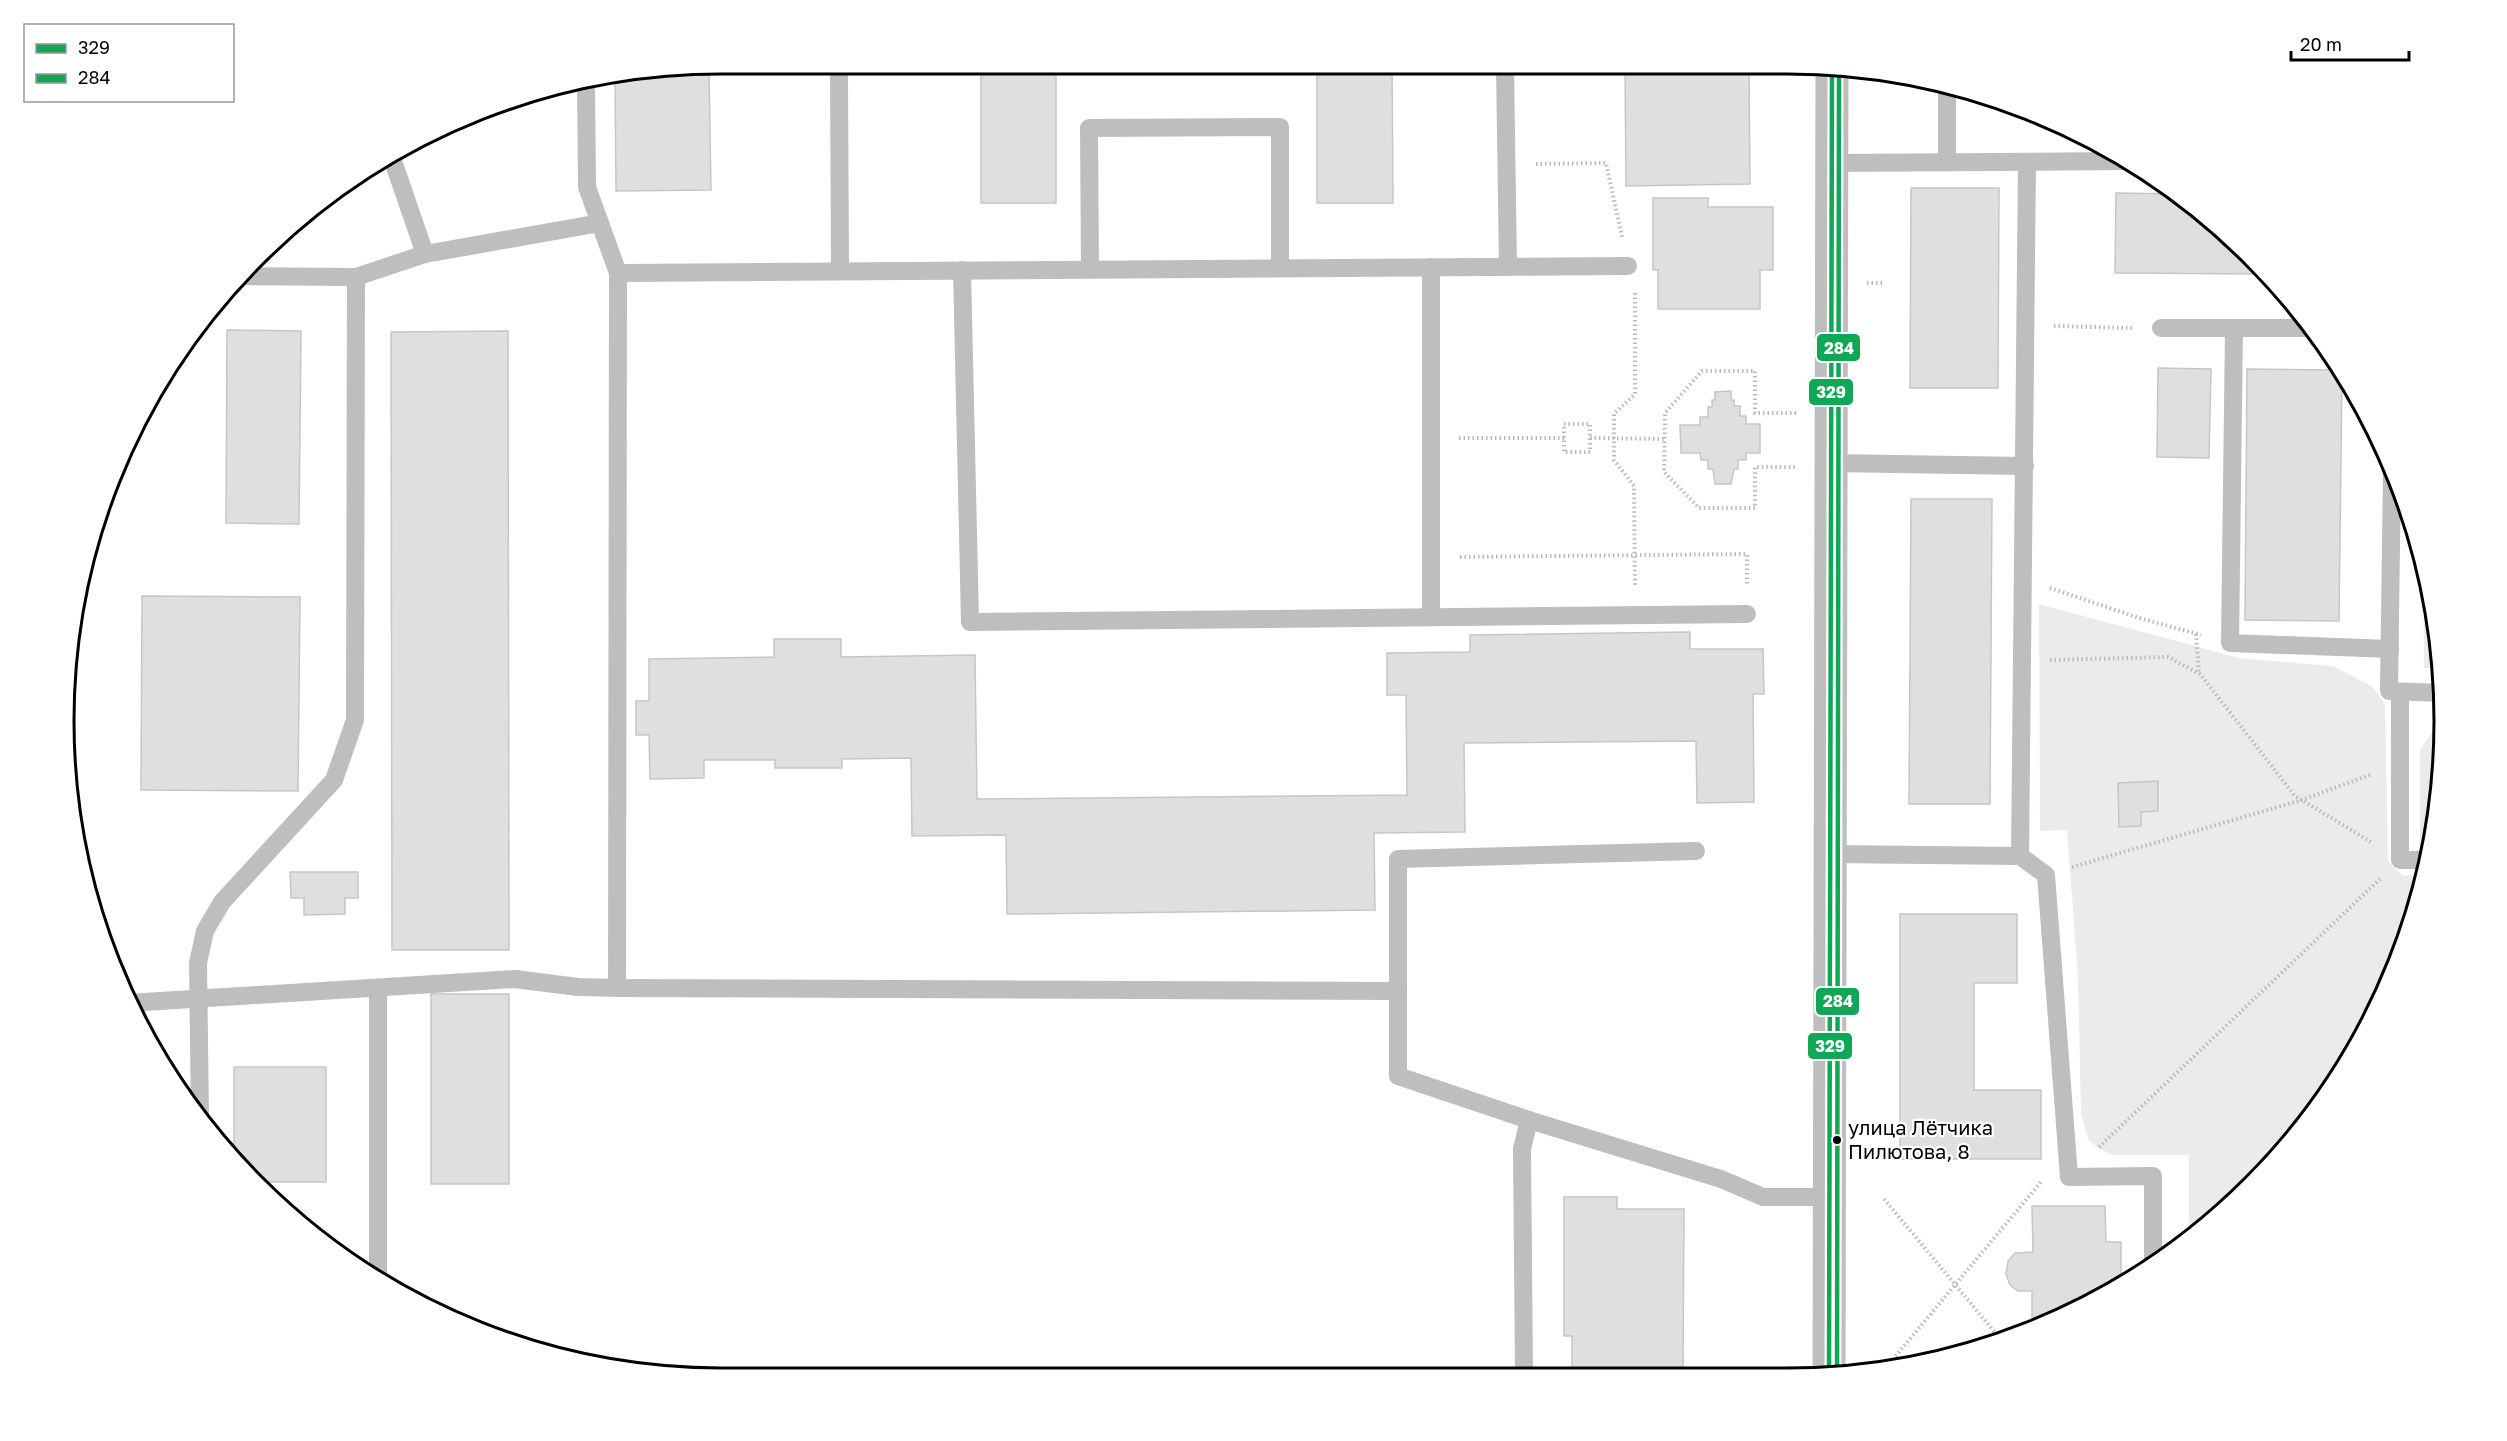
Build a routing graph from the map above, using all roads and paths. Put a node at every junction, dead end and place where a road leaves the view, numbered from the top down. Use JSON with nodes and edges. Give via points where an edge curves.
{"nodes":[{"id":1,"x":839,"y":74,"type":"edge"},
{"id":2,"x":1505,"y":74,"type":"edge"},
{"id":3,"x":1832,"y":75,"type":"edge"},
{"id":4,"x":586,"y":88,"type":"edge"},
{"id":5,"x":1947,"y":94,"type":"edge"},
{"id":6,"x":2107,"y":159,"type":"edge"},
{"id":7,"x":393,"y":162,"type":"edge"},
{"id":8,"x":1947,"y":162,"type":"junction"},
{"id":9,"x":2028,"y":162,"type":"junction"},
{"id":10,"x":1831,"y":163,"type":"junction"},
{"id":11,"x":1506,"y":164,"type":"junction"},
{"id":12,"x":600,"y":223,"type":"junction"},
{"id":13,"x":425,"y":254,"type":"junction"},
{"id":14,"x":1628,"y":266,"type":"junction"},
{"id":15,"x":1431,"y":267,"type":"junction"},
{"id":16,"x":1508,"y":267,"type":"junction"},
{"id":17,"x":1280,"y":268,"type":"junction"},
{"id":18,"x":1090,"y":269,"type":"junction"},
{"id":19,"x":963,"y":270,"type":"junction"},
{"id":20,"x":840,"y":271,"type":"junction"},
{"id":21,"x":618,"y":273,"type":"junction"},
{"id":22,"x":251,"y":276,"type":"edge"},
{"id":23,"x":356,"y":276,"type":"junction"},
{"id":24,"x":2027,"y":326,"type":"junction"},
{"id":25,"x":2161,"y":328,"type":"joint"},
{"id":26,"x":2234,"y":328,"type":"junction"},
{"id":27,"x":2301,"y":328,"type":"edge"},
{"id":28,"x":1797,"y":413,"type":"dead end"},
{"id":29,"x":1431,"y":438,"type":"junction"},
{"id":30,"x":1564,"y":438,"type":"junction"},
{"id":31,"x":1590,"y":438,"type":"junction"},
{"id":32,"x":1614,"y":438,"type":"junction"},
{"id":33,"x":1665,"y":439,"type":"junction"},
{"id":34,"x":1831,"y":463,"type":"junction"},
{"id":35,"x":1797,"y":466,"type":"dead end"},
{"id":36,"x":2025,"y":466,"type":"junction"},
{"id":37,"x":2392,"y":494,"type":"edge"},
{"id":38,"x":1635,"y":555,"type":"junction"},
{"id":39,"x":1431,"y":557,"type":"junction"},
{"id":40,"x":2024,"y":580,"type":"junction"},
{"id":41,"x":1747,"y":614,"type":"joint"},
{"id":42,"x":1636,"y":616,"type":"junction"},
{"id":43,"x":1431,"y":617,"type":"junction"},
{"id":44,"x":2196,"y":633,"type":"junction"},
{"id":45,"x":2230,"y":643,"type":"junction"},
{"id":46,"x":2390,"y":649,"type":"junction"},
{"id":47,"x":2022,"y":659,"type":"junction"},
{"id":48,"x":2199,"y":674,"type":"junction"},
{"id":49,"x":2400,"y":692,"type":"junction"},
{"id":50,"x":2433,"y":693,"type":"edge"},
{"id":51,"x":2376,"y":772,"type":"dead end"},
{"id":52,"x":2302,"y":800,"type":"junction"},
{"id":53,"x":1696,"y":851,"type":"dead end"},
{"id":54,"x":1830,"y":854,"type":"junction"},
{"id":55,"x":2020,"y":856,"type":"junction"},
{"id":56,"x":2400,"y":860,"type":"junction"},
{"id":57,"x":2418,"y":860,"type":"edge"},
{"id":58,"x":2064,"y":870,"type":"dead end"},
{"id":59,"x":378,"y":988,"type":"junction"},
{"id":60,"x":617,"y":988,"type":"junction"},
{"id":61,"x":1398,"y":991,"type":"junction"},
{"id":62,"x":197,"y":998,"type":"junction"},
{"id":63,"x":138,"y":1002,"type":"edge"},
{"id":64,"x":200,"y":1104,"type":"edge"},
{"id":65,"x":1529,"y":1120,"type":"junction"},
{"id":66,"x":2098,"y":1148,"type":"dead end"},
{"id":67,"x":2041,"y":1182,"type":"dead end"},
{"id":68,"x":1829,"y":1197,"type":"junction"},
{"id":69,"x":1884,"y":1199,"type":"dead end"},
{"id":70,"x":2153,"y":1253,"type":"edge"},
{"id":71,"x":378,"y":1269,"type":"edge"},
{"id":72,"x":1954,"y":1284,"type":"junction"},
{"id":73,"x":1995,"y":1333,"type":"edge"},
{"id":74,"x":1894,"y":1358,"type":"edge"},
{"id":75,"x":1829,"y":1366,"type":"edge"},
{"id":76,"x":1524,"y":1368,"type":"edge"}],
"edges":[{"from":1,"to":20,"type":"lane"},
{"from":2,"to":11,"type":"lane"},
{"from":3,"to":10,"type":"street"},
{"from":4,"to":12,"type":"lane","via":[[587,187]]},
{"from":5,"to":8,"type":"lane"},
{"from":6,"to":9,"type":"lane"},
{"from":7,"to":13,"type":"lane"},
{"from":8,"to":9,"type":"lane"},
{"from":8,"to":10,"type":"lane"},
{"from":9,"to":24,"type":"lane"},
{"from":10,"to":34,"type":"street"},
{"from":11,"to":14,"type":"path","via":[[1606,164]]},
{"from":11,"to":16,"type":"lane"},
{"from":12,"to":13,"type":"lane"},
{"from":12,"to":21,"type":"lane"},
{"from":13,"to":23,"type":"lane"},
{"from":14,"to":16,"type":"lane"},
{"from":14,"to":32,"type":"path","via":[[1635,282],[1635,394],[1614,414]]},
{"from":15,"to":16,"type":"lane"},
{"from":15,"to":17,"type":"lane"},
{"from":15,"to":29,"type":"lane"},
{"from":17,"to":18,"type":"lane"},
{"from":17,"to":18,"type":"lane","via":[[1280,127],[1089,128]]},
{"from":18,"to":19,"type":"lane"},
{"from":19,"to":20,"type":"lane"},
{"from":19,"to":43,"type":"lane","via":[[970,622]]},
{"from":20,"to":21,"type":"lane"},
{"from":21,"to":60,"type":"lane"},
{"from":22,"to":23,"type":"lane"},
{"from":23,"to":62,"type":"lane","via":[[355,720],[334,780],[222,902],[205,931],[198,963]]},
{"from":24,"to":25,"type":"path"},
{"from":24,"to":36,"type":"lane"},
{"from":25,"to":26,"type":"lane"},
{"from":26,"to":27,"type":"lane"},
{"from":26,"to":45,"type":"lane"},
{"from":28,"to":33,"type":"path","via":[[1755,413],[1755,371],[1702,371],[1665,413]]},
{"from":29,"to":30,"type":"path"},
{"from":29,"to":39,"type":"lane"},
{"from":30,"to":31,"type":"path","via":[[1564,452],[1590,452]]},
{"from":30,"to":31,"type":"path","via":[[1564,424],[1590,424]]},
{"from":31,"to":32,"type":"path"},
{"from":32,"to":33,"type":"path"},
{"from":32,"to":38,"type":"path","via":[[1614,460],[1634,486]]},
{"from":33,"to":35,"type":"path","via":[[1664,472],[1699,508],[1755,508],[1755,466]]},
{"from":34,"to":36,"type":"lane"},
{"from":34,"to":54,"type":"street"},
{"from":36,"to":40,"type":"lane"},
{"from":37,"to":46,"type":"lane"},
{"from":38,"to":39,"type":"path"},
{"from":38,"to":41,"type":"path","via":[[1747,554]]},
{"from":38,"to":42,"type":"path"},
{"from":39,"to":43,"type":"lane"},
{"from":40,"to":44,"type":"path"},
{"from":40,"to":47,"type":"lane"},
{"from":41,"to":42,"type":"lane"},
{"from":42,"to":43,"type":"lane"},
{"from":44,"to":45,"type":"path"},
{"from":44,"to":48,"type":"path"},
{"from":45,"to":46,"type":"lane"},
{"from":46,"to":49,"type":"lane","via":[[2390,691]]},
{"from":47,"to":48,"type":"path","via":[[2168,657]]},
{"from":47,"to":55,"type":"lane"},
{"from":48,"to":52,"type":"path"},
{"from":49,"to":50,"type":"lane"},
{"from":49,"to":56,"type":"lane"},
{"from":51,"to":52,"type":"path"},
{"from":52,"to":56,"type":"path"},
{"from":52,"to":58,"type":"path"},
{"from":53,"to":61,"type":"lane","via":[[1398,859]]},
{"from":54,"to":55,"type":"lane"},
{"from":54,"to":68,"type":"street"},
{"from":55,"to":70,"type":"lane","via":[[2046,875],[2069,1177],[2153,1176]]},
{"from":56,"to":57,"type":"lane"},
{"from":56,"to":66,"type":"path"},
{"from":59,"to":60,"type":"lane","via":[[514,979]]},
{"from":59,"to":62,"type":"lane"},
{"from":59,"to":71,"type":"lane"},
{"from":60,"to":61,"type":"lane"},
{"from":61,"to":65,"type":"lane","via":[[1398,1076]]},
{"from":62,"to":63,"type":"lane"},
{"from":62,"to":64,"type":"lane"},
{"from":65,"to":68,"type":"lane","via":[[1721,1179],[1763,1197]]},
{"from":65,"to":76,"type":"lane","via":[[1522,1149]]},
{"from":67,"to":72,"type":"path"},
{"from":68,"to":75,"type":"street"},
{"from":69,"to":72,"type":"path"},
{"from":72,"to":73,"type":"path"},
{"from":72,"to":74,"type":"path"}]}
